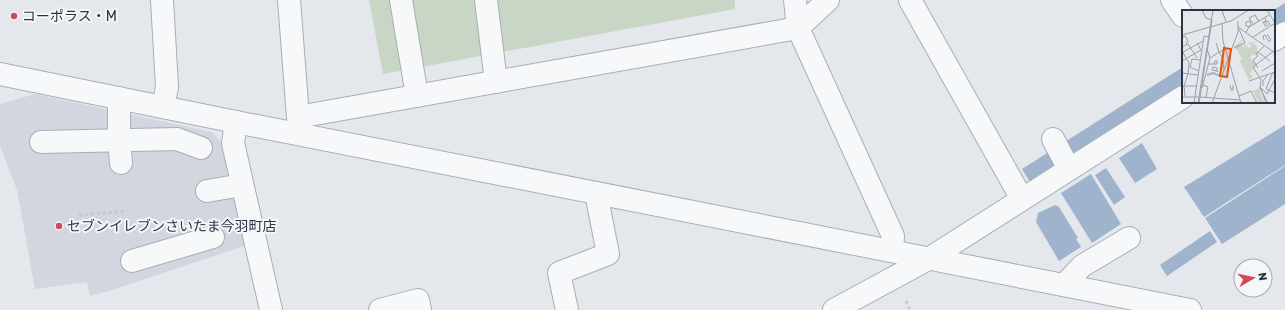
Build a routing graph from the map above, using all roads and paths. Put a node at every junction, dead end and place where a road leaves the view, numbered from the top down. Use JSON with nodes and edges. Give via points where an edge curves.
{"nodes":[{"id":1,"x":162,"y":0,"type":"edge"},
{"id":2,"x":288,"y":0,"type":"edge"},
{"id":3,"x":401,"y":0,"type":"edge"},
{"id":4,"x":486,"y":0,"type":"edge"},
{"id":5,"x":795,"y":0,"type":"edge"},
{"id":6,"x":828,"y":0,"type":"edge"},
{"id":7,"x":910,"y":0,"type":"edge"},
{"id":8,"x":1172,"y":0,"type":"edge"},
{"id":9,"x":1182,"y":15,"type":"edge"},
{"id":10,"x":798,"y":28,"type":"junction"},
{"id":11,"x":1285,"y":33,"type":"edge"},
{"id":12,"x":1275,"y":39,"type":"edge"},
{"id":13,"x":0,"y":74,"type":"edge"},
{"id":14,"x":496,"y":82,"type":"junction"},
{"id":15,"x":417,"y":96,"type":"junction"},
{"id":16,"x":119,"y":98,"type":"junction"},
{"id":17,"x":1182,"y":98,"type":"edge"},
{"id":18,"x":172,"y":109,"type":"junction"},
{"id":19,"x":236,"y":122,"type":"junction"},
{"id":20,"x":299,"y":126,"type":"junction"},
{"id":21,"x":177,"y":139,"type":"junction"},
{"id":22,"x":1053,"y":139,"type":"dead end"},
{"id":23,"x":118,"y":140,"type":"junction"},
{"id":24,"x":42,"y":142,"type":"dead end"},
{"id":25,"x":201,"y":148,"type":"dead end"},
{"id":26,"x":121,"y":163,"type":"dead end"},
{"id":27,"x":1069,"y":170,"type":"junction"},
{"id":28,"x":242,"y":185,"type":"junction"},
{"id":29,"x":207,"y":191,"type":"dead end"},
{"id":30,"x":596,"y":193,"type":"junction"},
{"id":31,"x":1022,"y":199,"type":"junction"},
{"id":32,"x":127,"y":211,"type":"dead end"},
{"id":33,"x":79,"y":215,"type":"dead end"},
{"id":34,"x":213,"y":237,"type":"dead end"},
{"id":35,"x":1129,"y":238,"type":"dead end"},
{"id":36,"x":892,"y":251,"type":"junction"},
{"id":37,"x":930,"y":258,"type":"junction"},
{"id":38,"x":132,"y":261,"type":"dead end"},
{"id":39,"x":1064,"y":285,"type":"junction"},
{"id":40,"x":271,"y":310,"type":"edge"},
{"id":41,"x":380,"y":310,"type":"edge"},
{"id":42,"x":420,"y":310,"type":"edge"},
{"id":43,"x":567,"y":310,"type":"edge"},
{"id":44,"x":834,"y":310,"type":"edge"},
{"id":45,"x":1190,"y":310,"type":"edge"}],
"edges":[{"from":1,"to":18,"type":"street","via":[[167,86]]},
{"from":2,"to":20,"type":"street"},
{"from":3,"to":15,"type":"street"},
{"from":4,"to":14,"type":"street"},
{"from":5,"to":10,"type":"street"},
{"from":6,"to":10,"type":"street"},
{"from":7,"to":31,"type":"street"},
{"from":8,"to":9,"type":"street"},
{"from":10,"to":14,"type":"street"},
{"from":10,"to":36,"type":"street","via":[[893,236]]},
{"from":11,"to":12,"type":"street"},
{"from":13,"to":16,"type":"street"},
{"from":14,"to":15,"type":"street"},
{"from":15,"to":20,"type":"street"},
{"from":16,"to":18,"type":"street"},
{"from":16,"to":23,"type":"street"},
{"from":17,"to":27,"type":"street"},
{"from":18,"to":19,"type":"street"},
{"from":18,"to":21,"type":"street"},
{"from":19,"to":20,"type":"street"},
{"from":19,"to":28,"type":"street","via":[[233,142]]},
{"from":20,"to":30,"type":"street"},
{"from":21,"to":23,"type":"street"},
{"from":21,"to":25,"type":"street"},
{"from":22,"to":27,"type":"street"},
{"from":23,"to":24,"type":"street"},
{"from":23,"to":26,"type":"street"},
{"from":27,"to":31,"type":"street"},
{"from":28,"to":29,"type":"street"},
{"from":28,"to":40,"type":"street"},
{"from":30,"to":36,"type":"street"},
{"from":30,"to":43,"type":"street","via":[[608,254],[559,273]]},
{"from":31,"to":37,"type":"street"},
{"from":32,"to":33,"type":"path"},
{"from":34,"to":38,"type":"street"},
{"from":35,"to":39,"type":"street","via":[[1082,266]]},
{"from":36,"to":37,"type":"street"},
{"from":37,"to":39,"type":"street"},
{"from":37,"to":44,"type":"street"},
{"from":39,"to":45,"type":"street"},
{"from":41,"to":42,"type":"street","via":[[418,300]]}]}
